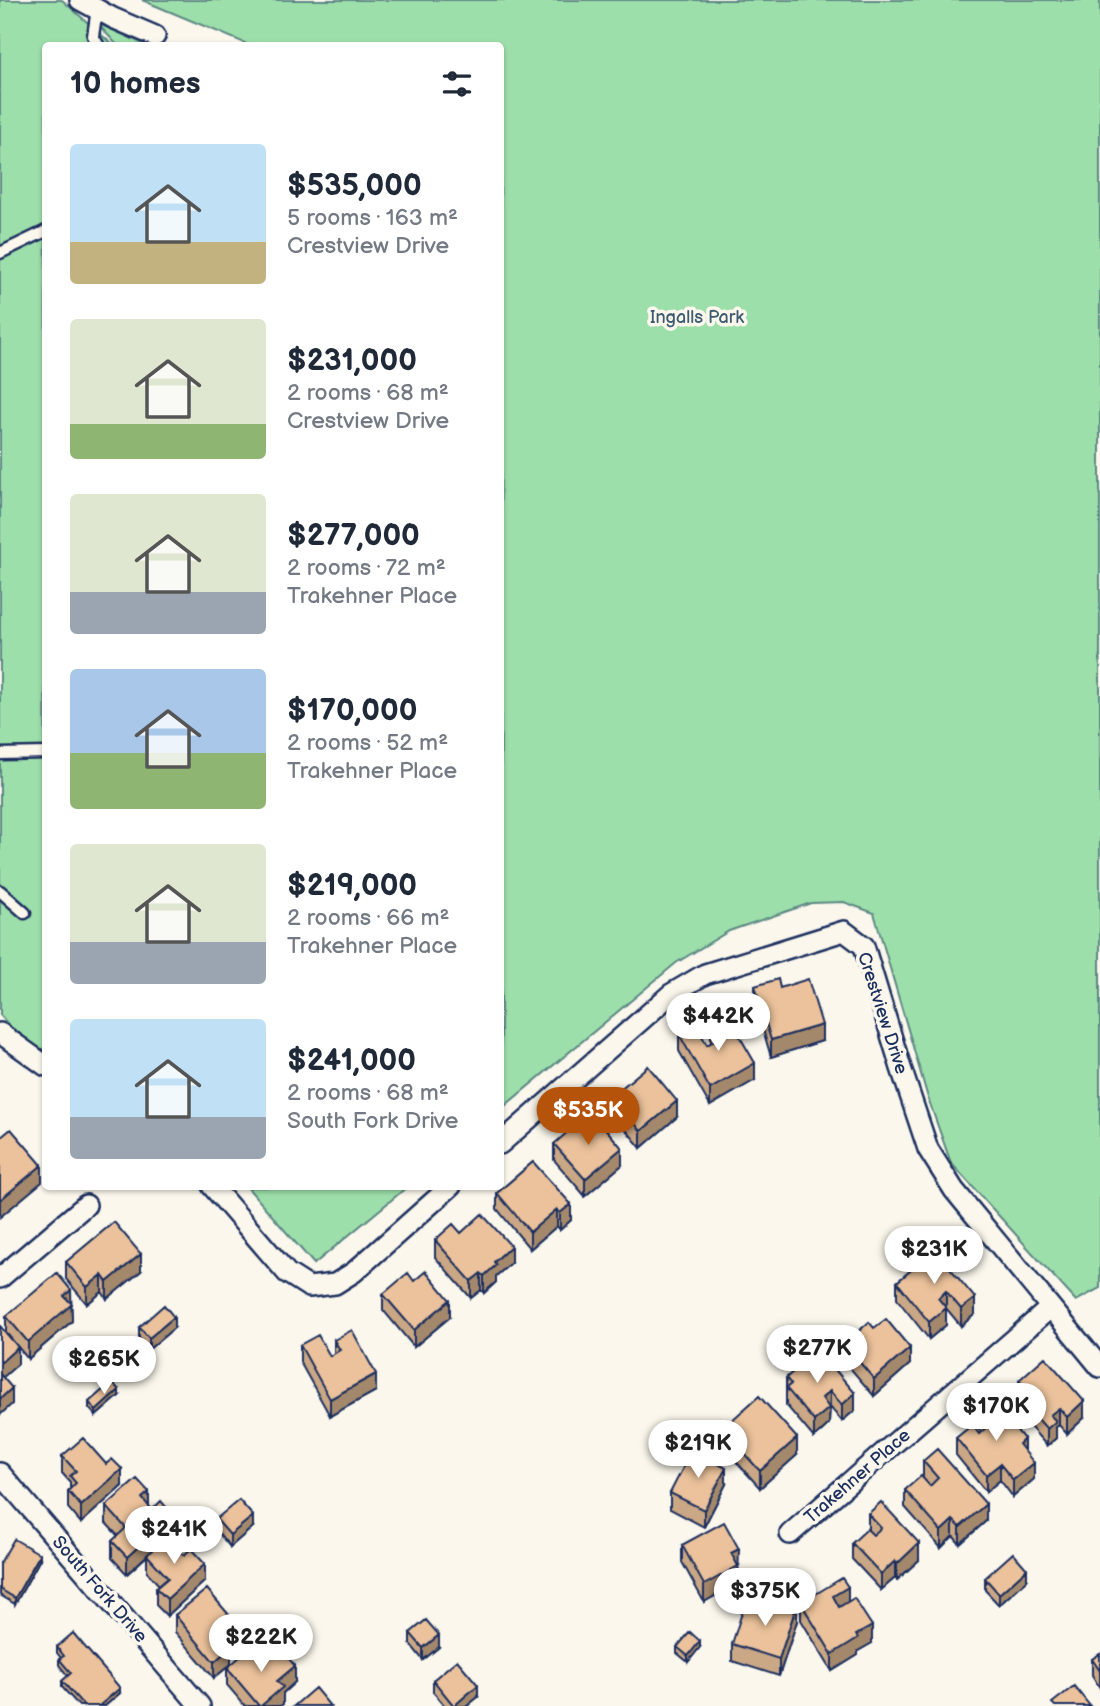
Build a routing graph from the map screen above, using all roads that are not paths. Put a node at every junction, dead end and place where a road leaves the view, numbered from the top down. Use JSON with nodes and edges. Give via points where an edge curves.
{"nodes":[{"id":1,"x":88,"y":5,"type":"edge"},
{"id":2,"x":155,"y":36,"type":"dead end"},
{"id":3,"x":97,"y":42,"type":"edge"},
{"id":4,"x":42,"y":232,"type":"edge"},
{"id":5,"x":0,"y":252,"type":"edge"},
{"id":6,"x":42,"y":753,"type":"edge"},
{"id":7,"x":0,"y":754,"type":"edge"},
{"id":8,"x":0,"y":891,"type":"edge"},
{"id":9,"x":25,"y":914,"type":"dead end"},
{"id":10,"x":0,"y":1034,"type":"edge"},
{"id":11,"x":42,"y":1063,"type":"edge"},
{"id":12,"x":504,"y":1140,"type":"edge"},
{"id":13,"x":215,"y":1190,"type":"edge"},
{"id":14,"x":447,"y":1190,"type":"edge"},
{"id":15,"x":86,"y":1205,"type":"dead end"},
{"id":16,"x":0,"y":1278,"type":"edge"},
{"id":17,"x":1050,"y":1308,"type":"junction"},
{"id":18,"x":1100,"y":1367,"type":"edge"},
{"id":19,"x":0,"y":1473,"type":"edge"},
{"id":20,"x":789,"y":1534,"type":"dead end"},
{"id":21,"x":200,"y":1706,"type":"edge"}],
"edges":[{"from":1,"to":2,"type":"street"},
{"from":1,"to":3,"type":"lane"},
{"from":4,"to":5,"type":"lane"},
{"from":6,"to":7,"type":"lane"},
{"from":8,"to":9,"type":"lane"},
{"from":10,"to":11,"type":"street"},
{"from":12,"to":17,"type":"street","name":"Crestview Drive","via":[[671,995],[705,974],[844,931],[864,946],[928,1149],[954,1190]]},
{"from":13,"to":14,"type":"street","via":[[287,1273],[309,1287],[335,1284],[354,1272]]},
{"from":15,"to":16,"type":"street"},
{"from":17,"to":18,"type":"street","name":"Crestview Drive"},
{"from":17,"to":20,"type":"street","name":"Trakehner Place"},
{"from":19,"to":21,"type":"street","name":"South Fork Drive"}]}
